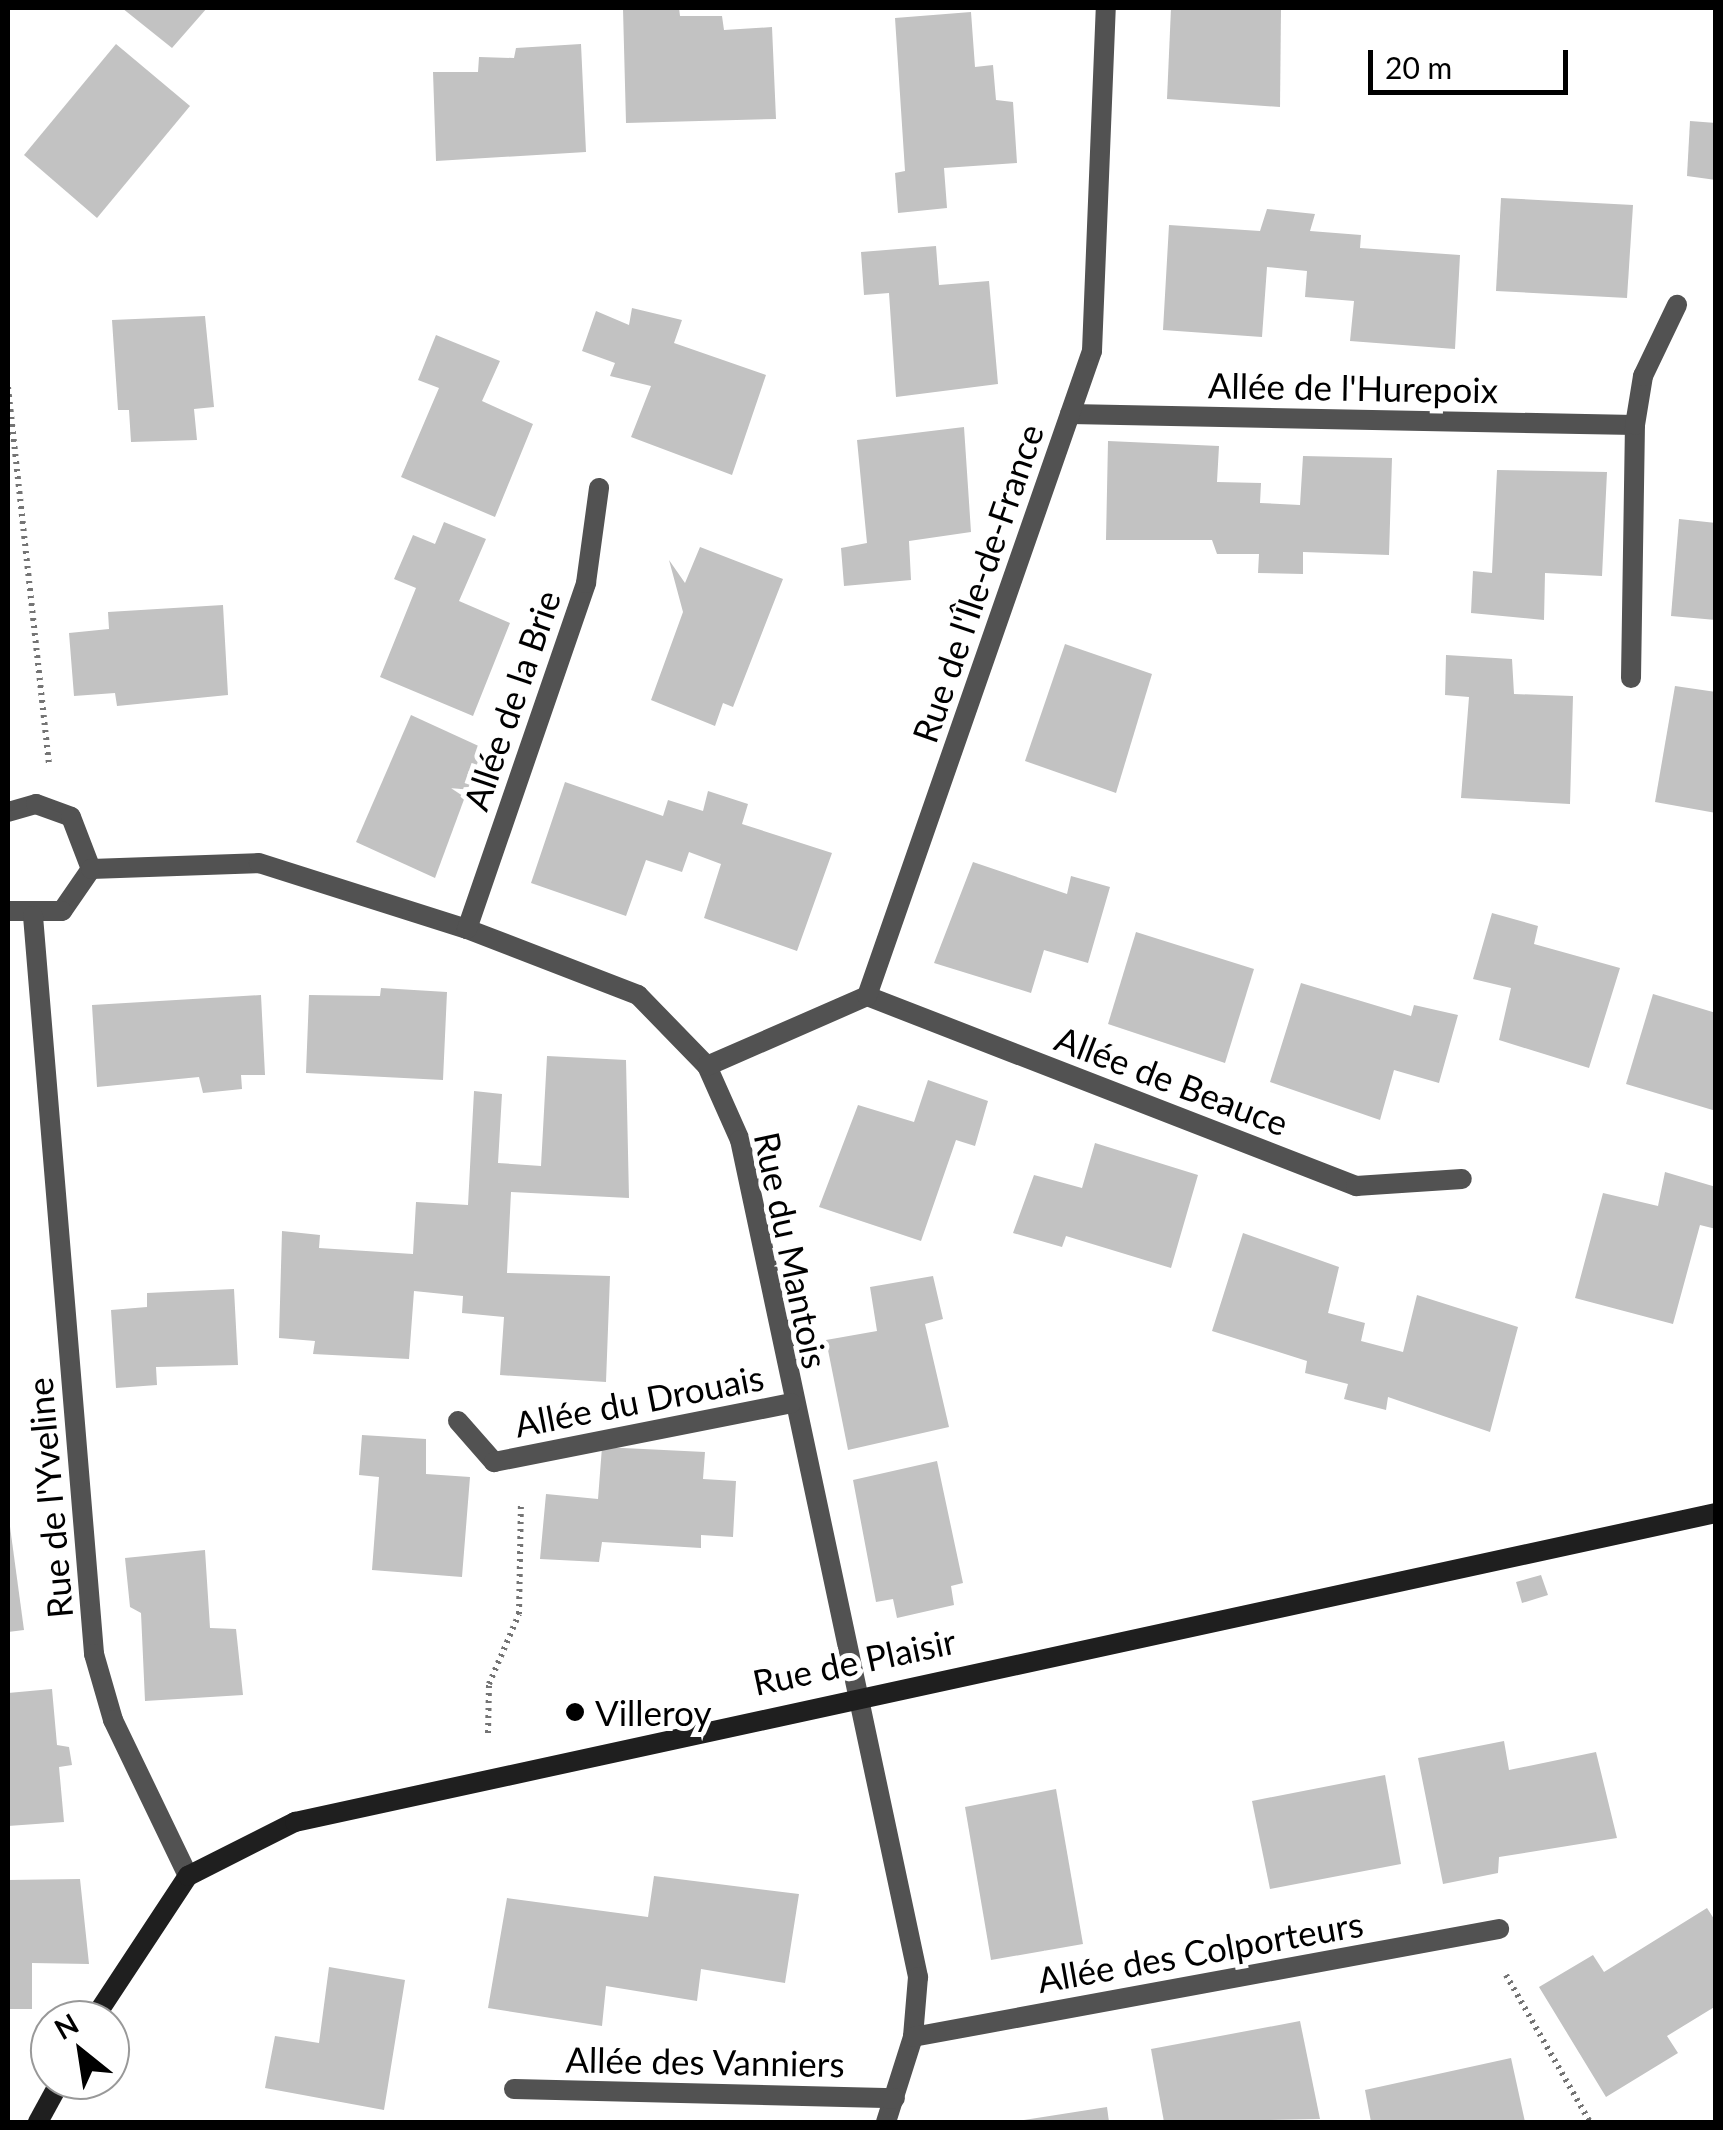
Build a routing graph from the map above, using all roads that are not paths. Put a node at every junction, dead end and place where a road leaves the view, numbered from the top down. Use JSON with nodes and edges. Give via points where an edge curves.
{"nodes":[{"id":1,"x":1106,"y":8,"type":"edge"},
{"id":2,"x":1676,"y":305,"type":"dead end"},
{"id":3,"x":1070,"y":414,"type":"junction"},
{"id":4,"x":1635,"y":424,"type":"junction"},
{"id":5,"x":599,"y":488,"type":"dead end"},
{"id":6,"x":1631,"y":678,"type":"dead end"},
{"id":7,"x":8,"y":812,"type":"edge"},
{"id":8,"x":91,"y":869,"type":"junction"},
{"id":9,"x":8,"y":911,"type":"edge"},
{"id":10,"x":33,"y":916,"type":"junction"},
{"id":11,"x":467,"y":929,"type":"junction"},
{"id":12,"x":867,"y":996,"type":"junction"},
{"id":13,"x":707,"y":1066,"type":"junction"},
{"id":14,"x":1462,"y":1179,"type":"dead end"},
{"id":15,"x":791,"y":1402,"type":"junction"},
{"id":16,"x":458,"y":1421,"type":"dead end"},
{"id":17,"x":1716,"y":1514,"type":"edge"},
{"id":18,"x":854,"y":1693,"type":"junction"},
{"id":19,"x":188,"y":1876,"type":"junction"},
{"id":20,"x":1499,"y":1929,"type":"road end"},
{"id":21,"x":106,"y":2000,"type":"edge"},
{"id":22,"x":912,"y":2037,"type":"junction"},
{"id":23,"x":514,"y":2090,"type":"dead end"},
{"id":24,"x":895,"y":2098,"type":"junction"},
{"id":25,"x":50,"y":2100,"type":"edge"},
{"id":26,"x":38,"y":2122,"type":"edge"},
{"id":27,"x":886,"y":2122,"type":"edge"}],
"edges":[{"from":1,"to":3,"type":"street","name":"Rue de l'Île-de-France","via":[[1092,351]]},
{"from":2,"to":4,"type":"street","via":[[1643,376]]},
{"from":3,"to":4,"type":"street","name":"Allée de l'Hurepoix"},
{"from":3,"to":12,"type":"street","name":"Rue de l'Île-de-France"},
{"from":4,"to":6,"type":"street"},
{"from":5,"to":11,"type":"street","name":"Allée de la Brie","via":[[586,583]]},
{"from":7,"to":8,"type":"street","via":[[54,808],[84,832]]},
{"from":8,"to":10,"type":"street","via":[[76,901]]},
{"from":8,"to":11,"type":"street","name":"Rue du Mantois","via":[[260,863]]},
{"from":9,"to":10,"type":"street"},
{"from":10,"to":19,"type":"street","name":"Rue de l'Yveline","via":[[94,1654],[113,1720]]},
{"from":11,"to":13,"type":"street","name":"Rue du Mantois","via":[[638,995]]},
{"from":12,"to":13,"type":"street"},
{"from":12,"to":14,"type":"street","name":"Allée de Beauce","via":[[1356,1186]]},
{"from":13,"to":15,"type":"street","name":"Rue du Mantois","via":[[740,1140]]},
{"from":15,"to":16,"type":"street","name":"Allée du Drouais","via":[[494,1462]]},
{"from":15,"to":18,"type":"street","name":"Rue du Mantois"},
{"from":17,"to":18,"type":"street","name":"Rue de Plaisir"},
{"from":18,"to":19,"type":"street","name":"Rue de Plaisir","via":[[295,1822]]},
{"from":18,"to":22,"type":"street","name":"Rue du Mantois","via":[[918,1977]]},
{"from":19,"to":21,"type":"street","name":"Rue de Plaisir"},
{"from":20,"to":22,"type":"street","name":"Allée des Colporteurs"},
{"from":22,"to":24,"type":"street","name":"Rue du Mantois"},
{"from":23,"to":24,"type":"street","name":"Allée des Vanniers"},
{"from":24,"to":27,"type":"street","name":"Rue du Mantois"},
{"from":25,"to":26,"type":"street"}]}
